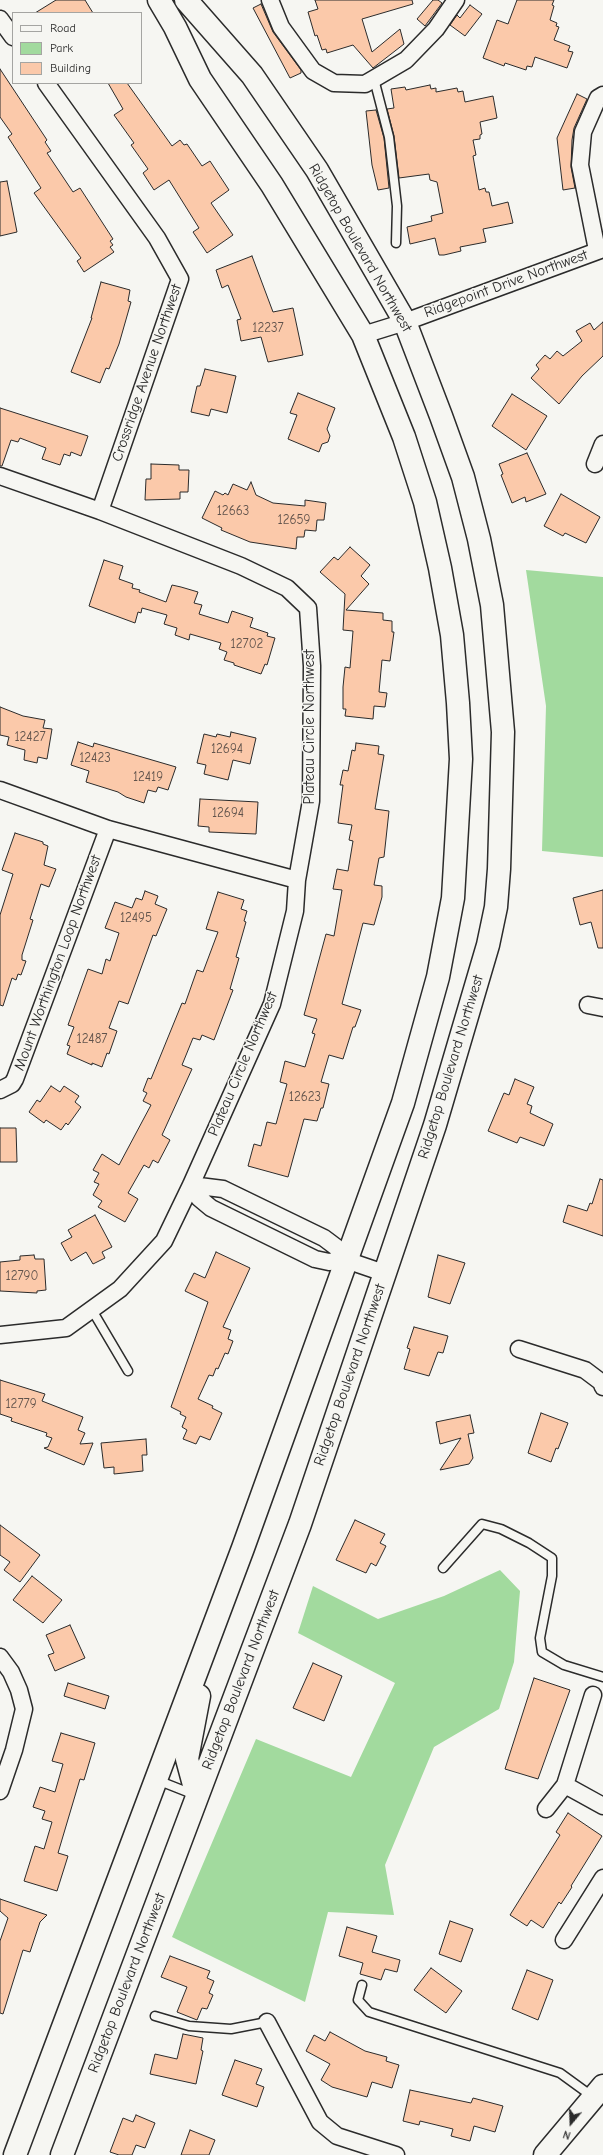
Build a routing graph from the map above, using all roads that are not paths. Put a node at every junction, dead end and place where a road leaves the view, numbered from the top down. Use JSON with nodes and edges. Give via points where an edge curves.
{"nodes":[{"id":1,"x":159,"y":0,"type":"edge"},
{"id":2,"x":186,"y":0,"type":"edge"},
{"id":3,"x":270,"y":0,"type":"edge"},
{"id":4,"x":456,"y":0,"type":"edge"},
{"id":5,"x":0,"y":19,"type":"edge"},
{"id":6,"x":12,"y":36,"type":"edge"},
{"id":7,"x":374,"y":78,"type":"junction"},
{"id":8,"x":47,"y":84,"type":"edge"},
{"id":9,"x":603,"y":95,"type":"edge"},
{"id":10,"x":396,"y":243,"type":"dead end"},
{"id":11,"x":600,"y":249,"type":"edge"},
{"id":12,"x":405,"y":322,"type":"junction"},
{"id":13,"x":364,"y":335,"type":"junction"},
{"id":14,"x":603,"y":444,"type":"edge"},
{"id":15,"x":595,"y":464,"type":"dead end"},
{"id":16,"x":0,"y":476,"type":"edge"},
{"id":17,"x":100,"y":511,"type":"junction"},
{"id":18,"x":0,"y":790,"type":"edge"},
{"id":19,"x":108,"y":829,"type":"junction"},
{"id":20,"x":297,"y":880,"type":"junction"},
{"id":21,"x":0,"y":1090,"type":"edge"},
{"id":22,"x":191,"y":1185,"type":"junction"},
{"id":23,"x":346,"y":1260,"type":"junction"},
{"id":24,"x":384,"y":1273,"type":"junction"},
{"id":25,"x":92,"y":1310,"type":"junction"},
{"id":26,"x":0,"y":1335,"type":"edge"},
{"id":27,"x":519,"y":1349,"type":"dead end"},
{"id":28,"x":128,"y":1371,"type":"dead end"},
{"id":29,"x":603,"y":1387,"type":"edge"},
{"id":30,"x":444,"y":1568,"type":"dead end"},
{"id":31,"x":213,"y":1628,"type":"junction"},
{"id":32,"x":0,"y":1657,"type":"edge"},
{"id":33,"x":603,"y":1677,"type":"edge"},
{"id":34,"x":593,"y":1695,"type":"dead end"},
{"id":35,"x":156,"y":1780,"type":"junction"},
{"id":36,"x":565,"y":1785,"type":"junction"},
{"id":37,"x":0,"y":1791,"type":"edge"},
{"id":38,"x":197,"y":1796,"type":"junction"},
{"id":39,"x":603,"y":1806,"type":"edge"},
{"id":40,"x":546,"y":1809,"type":"dead end"},
{"id":41,"x":603,"y":1878,"type":"edge"},
{"id":42,"x":564,"y":1940,"type":"dead end"},
{"id":43,"x":362,"y":1985,"type":"dead end"},
{"id":44,"x":155,"y":2016,"type":"dead end"},
{"id":45,"x":267,"y":2022,"type":"joint"},
{"id":46,"x":598,"y":2092,"type":"edge"},
{"id":47,"x":15,"y":2155,"type":"edge"},
{"id":48,"x":62,"y":2155,"type":"edge"},
{"id":49,"x":396,"y":2155,"type":"edge"},
{"id":50,"x":545,"y":2155,"type":"edge"}],
"edges":[{"from":1,"to":13,"type":"main road","via":[[200,79],[272,185]]},
{"from":2,"to":12,"type":"main road","name":"Ridgetop Boulevard Northwest","via":[[252,75],[317,170]]},
{"from":3,"to":7,"type":"street","via":[[281,27],[313,70],[334,83],[365,84]]},
{"from":4,"to":7,"type":"street","via":[[436,29],[406,60]]},
{"from":5,"to":6,"type":"street"},
{"from":7,"to":10,"type":"lane","via":[[390,137],[397,206]]},
{"from":8,"to":17,"type":"street","name":"Crossridge Avenue Northwest","via":[[157,238],[180,279]]},
{"from":9,"to":11,"type":"street","via":[[598,98],[584,132],[580,165]]},
{"from":11,"to":12,"type":"street","name":"Ridgepoint Drive Northwest"},
{"from":12,"to":13,"type":"street","name":"Ridgepoint Drive Northwest"},
{"from":12,"to":24,"type":"main road","name":"Ridgetop Boulevard Northwest","via":[[463,477],[479,539],[492,605],[497,657],[503,732],[502,790],[496,907],[488,945],[435,1125]]},
{"from":13,"to":23,"type":"main road","via":[[404,437],[425,502],[452,635],[461,759],[453,898],[438,977],[403,1103]]},
{"from":14,"to":15,"type":"street"},
{"from":16,"to":17,"type":"street","name":"Plateau Circle Northwest"},
{"from":17,"to":20,"type":"street","name":"Plateau Circle Northwest","via":[[241,566],[287,588],[308,608],[312,666],[311,801]]},
{"from":18,"to":19,"type":"street"},
{"from":19,"to":20,"type":"street"},
{"from":19,"to":21,"type":"street","name":"Mount Worthington Loop Northwest","via":[[15,1079],[12,1084]]},
{"from":20,"to":22,"type":"street","name":"Plateau Circle Northwest","via":[[295,911],[272,1004]]},
{"from":22,"to":23,"type":"street","via":[[223,1189],[324,1238],[336,1247]]},
{"from":22,"to":23,"type":"street","via":[[199,1198],[211,1208],[301,1252],[329,1262]]},
{"from":22,"to":25,"type":"street","name":"Plateau Circle Northwest","via":[[164,1242],[120,1289]]},
{"from":23,"to":24,"type":"street"},
{"from":23,"to":31,"type":"main road"},
{"from":24,"to":38,"type":"main road","name":"Ridgetop Boulevard Northwest","via":[[300,1524]]},
{"from":25,"to":26,"type":"street","name":"Plateau Circle Northwest","via":[[66,1328]]},
{"from":25,"to":28,"type":"lane"},
{"from":27,"to":29,"type":"street","via":[[585,1370]]},
{"from":30,"to":33,"type":"lane","via":[[482,1524],[501,1529],[535,1546],[552,1558],[552,1576],[540,1638],[542,1652],[564,1665]]},
{"from":31,"to":35,"type":"main road"},
{"from":31,"to":38,"type":"main road","via":[[187,1759]]},
{"from":32,"to":37,"type":"street","via":[[11,1672],[24,1709]]},
{"from":34,"to":36,"type":"street"},
{"from":35,"to":38,"type":"lane"},
{"from":35,"to":47,"type":"main road"},
{"from":36,"to":39,"type":"street"},
{"from":36,"to":40,"type":"street"},
{"from":38,"to":48,"type":"main road","name":"Ridgetop Boulevard Northwest"},
{"from":41,"to":42,"type":"street"},
{"from":43,"to":46,"type":"lane","via":[[358,2000],[369,2012],[560,2073]]},
{"from":44,"to":45,"type":"lane","via":[[189,2026],[231,2029]]},
{"from":45,"to":49,"type":"street","via":[[320,2122],[337,2136]]},
{"from":46,"to":50,"type":"main road"}]}
